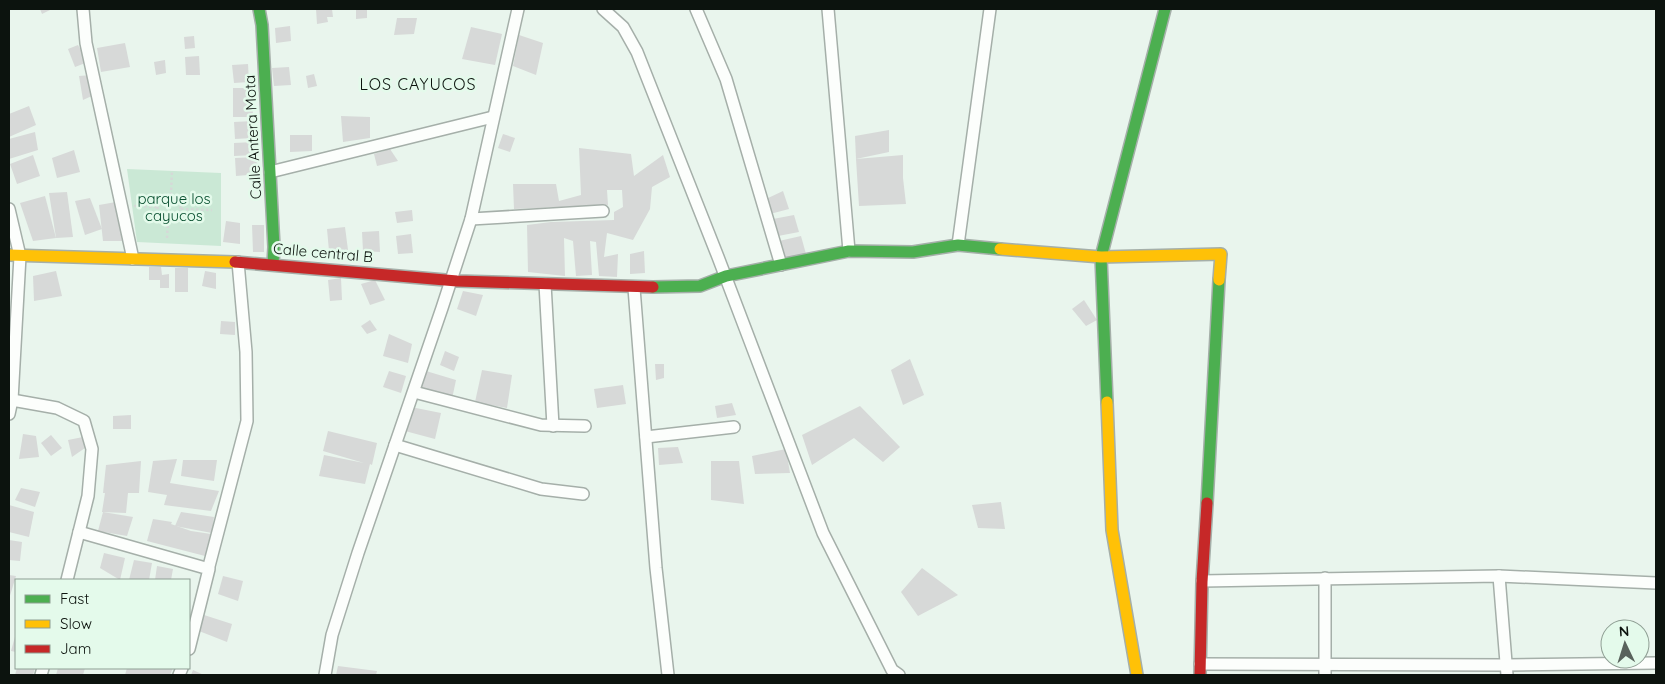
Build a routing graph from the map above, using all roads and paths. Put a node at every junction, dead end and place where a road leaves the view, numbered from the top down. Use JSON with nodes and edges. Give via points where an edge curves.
{"nodes":[{"id":1,"x":83,"y":9,"type":"edge"},
{"id":2,"x":259,"y":9,"type":"edge"},
{"id":3,"x":518,"y":9,"type":"edge"},
{"id":4,"x":603,"y":9,"type":"edge"},
{"id":5,"x":696,"y":9,"type":"edge"},
{"id":6,"x":828,"y":9,"type":"edge"},
{"id":7,"x":990,"y":9,"type":"edge"},
{"id":8,"x":1165,"y":9,"type":"edge"},
{"id":9,"x":493,"y":117,"type":"junction"},
{"id":10,"x":172,"y":171,"type":"dead end"},
{"id":11,"x":270,"y":172,"type":"junction"},
{"id":12,"x":171,"y":196,"type":"junction"},
{"id":13,"x":132,"y":206,"type":"dead end"},
{"id":14,"x":157,"y":207,"type":"junction"},
{"id":15,"x":9,"y":209,"type":"edge"},
{"id":16,"x":181,"y":209,"type":"junction"},
{"id":17,"x":212,"y":210,"type":"dead end"},
{"id":18,"x":603,"y":212,"type":"dead end"},
{"id":19,"x":471,"y":219,"type":"junction"},
{"id":20,"x":168,"y":221,"type":"junction"},
{"id":21,"x":167,"y":238,"type":"dead end"},
{"id":22,"x":958,"y":245,"type":"junction"},
{"id":23,"x":849,"y":252,"type":"junction"},
{"id":24,"x":14,"y":255,"type":"edge"},
{"id":25,"x":1101,"y":257,"type":"junction"},
{"id":26,"x":133,"y":259,"type":"junction"},
{"id":27,"x":238,"y":262,"type":"junction"},
{"id":28,"x":273,"y":264,"type":"junction"},
{"id":29,"x":781,"y":265,"type":"junction"},
{"id":30,"x":726,"y":276,"type":"junction"},
{"id":31,"x":546,"y":284,"type":"junction"},
{"id":32,"x":634,"y":288,"type":"junction"},
{"id":33,"x":11,"y":363,"type":"edge"},
{"id":34,"x":414,"y":392,"type":"junction"},
{"id":35,"x":12,"y":400,"type":"junction"},
{"id":36,"x":9,"y":414,"type":"edge"},
{"id":37,"x":553,"y":426,"type":"junction"},
{"id":38,"x":585,"y":426,"type":"dead end"},
{"id":39,"x":734,"y":427,"type":"dead end"},
{"id":40,"x":646,"y":437,"type":"junction"},
{"id":41,"x":395,"y":445,"type":"junction"},
{"id":42,"x":583,"y":494,"type":"dead end"},
{"id":43,"x":79,"y":532,"type":"junction"},
{"id":44,"x":208,"y":570,"type":"junction"},
{"id":45,"x":1499,"y":576,"type":"junction"},
{"id":46,"x":1325,"y":578,"type":"junction"},
{"id":47,"x":67,"y":579,"type":"edge"},
{"id":48,"x":1202,"y":580,"type":"junction"},
{"id":49,"x":1656,"y":583,"type":"edge"},
{"id":50,"x":190,"y":645,"type":"edge"},
{"id":51,"x":1656,"y":663,"type":"edge"},
{"id":52,"x":1200,"y":670,"type":"edge"},
{"id":53,"x":1507,"y":670,"type":"edge"},
{"id":54,"x":325,"y":675,"type":"edge"},
{"id":55,"x":668,"y":675,"type":"edge"},
{"id":56,"x":899,"y":675,"type":"edge"},
{"id":57,"x":1138,"y":675,"type":"edge"},
{"id":58,"x":1325,"y":675,"type":"edge"}],
"edges":[{"from":1,"to":26,"type":"street","via":[[86,43]]},
{"from":2,"to":11,"type":"street","name":"Calle Antera Mota"},
{"from":3,"to":9,"type":"street"},
{"from":4,"to":30,"type":"street","via":[[623,27],[637,52]]},
{"from":5,"to":29,"type":"street","via":[[726,79]]},
{"from":6,"to":23,"type":"street"},
{"from":7,"to":22,"type":"street"},
{"from":8,"to":25,"type":"street"},
{"from":9,"to":11,"type":"street"},
{"from":9,"to":19,"type":"street"},
{"from":10,"to":12,"type":"path"},
{"from":11,"to":28,"type":"street","name":"Calle Antera Mota"},
{"from":12,"to":14,"type":"path","via":[[162,198]]},
{"from":12,"to":16,"type":"path"},
{"from":13,"to":14,"type":"path"},
{"from":14,"to":20,"type":"path","via":[[159,215]]},
{"from":15,"to":24,"type":"street"},
{"from":16,"to":17,"type":"path"},
{"from":16,"to":20,"type":"path","via":[[176,219]]},
{"from":18,"to":19,"type":"street"},
{"from":19,"to":34,"type":"street"},
{"from":20,"to":21,"type":"path"},
{"from":22,"to":23,"type":"street","name":"Calle central B","via":[[913,252]]},
{"from":22,"to":25,"type":"street","name":"Calle central B"},
{"from":23,"to":29,"type":"street","name":"Calle central B"},
{"from":24,"to":26,"type":"street","name":"Calle central B"},
{"from":24,"to":33,"type":"street"},
{"from":25,"to":48,"type":"street","name":"Calle central B","via":[[1220,254]]},
{"from":25,"to":57,"type":"street","via":[[1112,530]]},
{"from":26,"to":27,"type":"street","name":"Calle central B"},
{"from":27,"to":28,"type":"street","name":"Calle central B"},
{"from":27,"to":44,"type":"street","via":[[246,352],[247,421]]},
{"from":28,"to":31,"type":"street","name":"Calle central B","via":[[457,281]]},
{"from":29,"to":30,"type":"street","name":"Calle central B"},
{"from":30,"to":32,"type":"street","name":"Calle central B","via":[[700,286]]},
{"from":30,"to":56,"type":"street","via":[[823,533],[892,670]]},
{"from":31,"to":32,"type":"street","name":"Calle central B"},
{"from":31,"to":37,"type":"street"},
{"from":32,"to":40,"type":"street"},
{"from":33,"to":35,"type":"street"},
{"from":34,"to":37,"type":"street"},
{"from":34,"to":41,"type":"street"},
{"from":35,"to":36,"type":"street"},
{"from":35,"to":43,"type":"street","via":[[56,408],[84,422],[92,450],[88,496]]},
{"from":37,"to":38,"type":"street"},
{"from":39,"to":40,"type":"street"},
{"from":40,"to":55,"type":"street"},
{"from":41,"to":42,"type":"street","via":[[541,489]]},
{"from":41,"to":54,"type":"street","via":[[332,635]]},
{"from":43,"to":44,"type":"street"},
{"from":43,"to":47,"type":"street"},
{"from":44,"to":50,"type":"street"},
{"from":45,"to":46,"type":"street"},
{"from":45,"to":49,"type":"street"},
{"from":45,"to":53,"type":"street"},
{"from":46,"to":48,"type":"street"},
{"from":46,"to":58,"type":"street"},
{"from":48,"to":52,"type":"street"},
{"from":51,"to":53,"type":"street"},
{"from":52,"to":53,"type":"street"}]}
